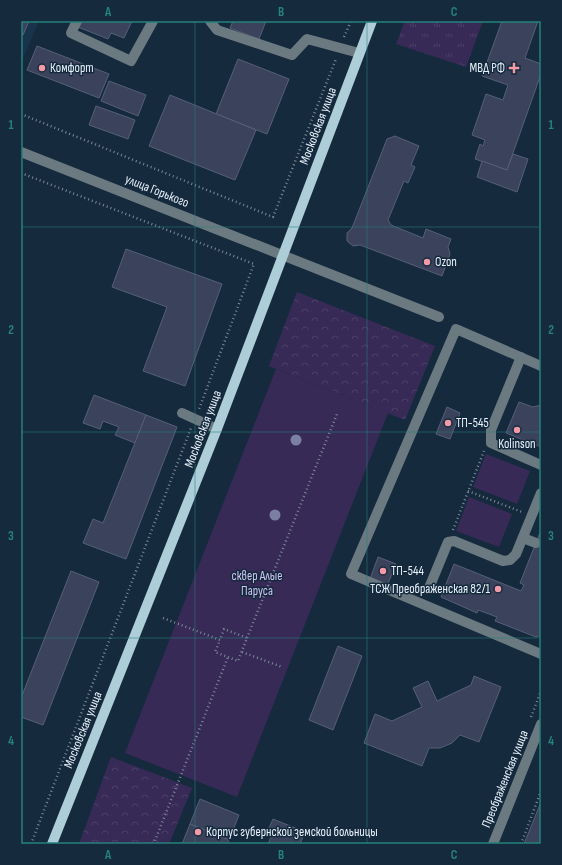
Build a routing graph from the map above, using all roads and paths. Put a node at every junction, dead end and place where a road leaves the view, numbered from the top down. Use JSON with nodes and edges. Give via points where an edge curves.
{"nodes":[{"id":1,"x":76,"y":21,"type":"edge"},
{"id":2,"x":153,"y":21,"type":"edge"},
{"id":3,"x":210,"y":21,"type":"edge"},
{"id":4,"x":351,"y":21,"type":"edge"},
{"id":5,"x":372,"y":21,"type":"edge"},
{"id":6,"x":340,"y":48,"type":"junction"},
{"id":7,"x":360,"y":53,"type":"junction"},
{"id":8,"x":21,"y":114,"type":"edge"},
{"id":9,"x":21,"y":152,"type":"edge"},
{"id":10,"x":21,"y":173,"type":"edge"},
{"id":11,"x":283,"y":255,"type":"junction"},
{"id":12,"x":439,"y":317,"type":"dead end"},
{"id":13,"x":521,"y":357,"type":"junction"},
{"id":14,"x":541,"y":366,"type":"edge"},
{"id":15,"x":182,"y":413,"type":"dead end"},
{"id":16,"x":337,"y":414,"type":"dead end"},
{"id":17,"x":195,"y":419,"type":"junction"},
{"id":18,"x":217,"y":430,"type":"junction"},
{"id":19,"x":490,"y":438,"type":"junction"},
{"id":20,"x":541,"y":465,"type":"edge"},
{"id":21,"x":468,"y":491,"type":"junction"},
{"id":22,"x":540,"y":499,"type":"edge"},
{"id":23,"x":532,"y":516,"type":"junction"},
{"id":24,"x":523,"y":538,"type":"junction"},
{"id":25,"x":448,"y":542,"type":"junction"},
{"id":26,"x":536,"y":543,"type":"dead end"},
{"id":27,"x":429,"y":588,"type":"dead end"},
{"id":28,"x":163,"y":618,"type":"dead end"},
{"id":29,"x":248,"y":638,"type":"junction"},
{"id":30,"x":220,"y":640,"type":"junction"},
{"id":31,"x":242,"y":652,"type":"junction"},
{"id":32,"x":541,"y":654,"type":"edge"},
{"id":33,"x":228,"y":657,"type":"junction"},
{"id":34,"x":282,"y":666,"type":"dead end"},
{"id":35,"x":541,"y":724,"type":"edge"},
{"id":36,"x":541,"y":791,"type":"edge"},
{"id":37,"x":31,"y":844,"type":"edge"},
{"id":38,"x":52,"y":844,"type":"edge"},
{"id":39,"x":152,"y":844,"type":"edge"},
{"id":40,"x":492,"y":844,"type":"edge"},
{"id":41,"x":521,"y":844,"type":"edge"}],
"edges":[{"from":1,"to":2,"type":"street","via":[[71,33],[131,61]]},
{"from":3,"to":6,"type":"street","via":[[217,30],[292,56],[307,39]]},
{"from":4,"to":6,"type":"path"},
{"from":5,"to":7,"type":"main road","name":"Московская улица"},
{"from":6,"to":7,"type":"street"},
{"from":6,"to":8,"type":"path","via":[[273,217]]},
{"from":7,"to":11,"type":"main road","name":"Московская улица"},
{"from":9,"to":11,"type":"street","name":"улица Горького"},
{"from":10,"to":17,"type":"path","via":[[254,264]]},
{"from":11,"to":12,"type":"street","name":"улица Горького"},
{"from":11,"to":18,"type":"main road","name":"Московская улица"},
{"from":13,"to":14,"type":"street"},
{"from":13,"to":19,"type":"street"},
{"from":13,"to":32,"type":"street","via":[[456,329],[351,574]]},
{"from":15,"to":17,"type":"street"},
{"from":16,"to":29,"type":"path"},
{"from":17,"to":18,"type":"street"},
{"from":17,"to":37,"type":"path"},
{"from":18,"to":38,"type":"main road","name":"Московская улица"},
{"from":19,"to":20,"type":"street","via":[[491,443]]},
{"from":19,"to":21,"type":"path"},
{"from":21,"to":23,"type":"path"},
{"from":21,"to":25,"type":"path"},
{"from":22,"to":23,"type":"street"},
{"from":23,"to":24,"type":"street"},
{"from":24,"to":25,"type":"street","via":[[516,554],[510,560],[503,561],[454,541]]},
{"from":24,"to":26,"type":"street"},
{"from":25,"to":27,"type":"street"},
{"from":28,"to":30,"type":"path"},
{"from":29,"to":30,"type":"path","via":[[224,629]]},
{"from":29,"to":31,"type":"path"},
{"from":30,"to":33,"type":"path","via":[[215,652]]},
{"from":31,"to":33,"type":"path","via":[[238,661]]},
{"from":31,"to":34,"type":"path"},
{"from":33,"to":39,"type":"path"},
{"from":35,"to":40,"type":"street","name":"Преображенская улица"},
{"from":36,"to":41,"type":"path"}]}
